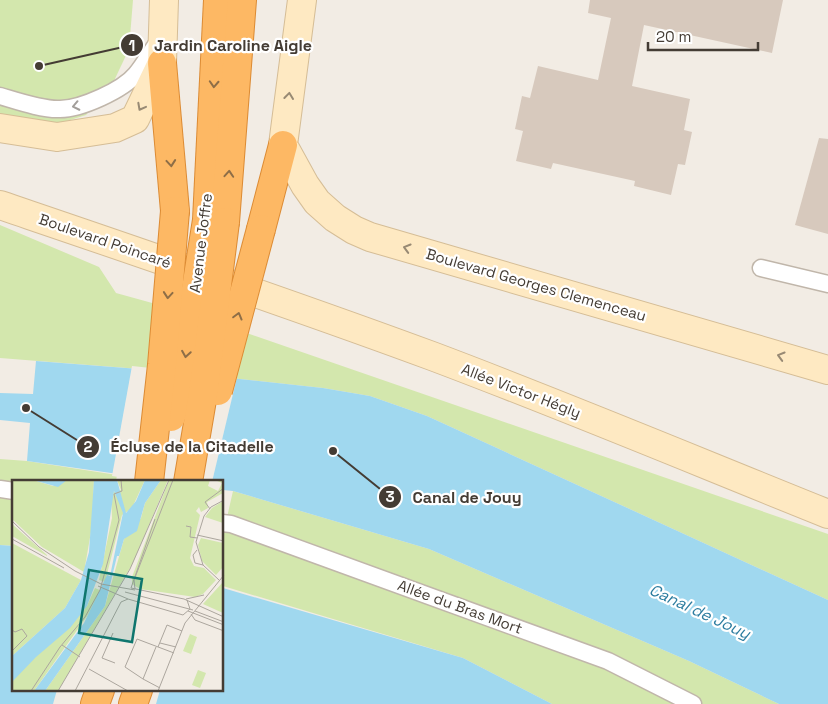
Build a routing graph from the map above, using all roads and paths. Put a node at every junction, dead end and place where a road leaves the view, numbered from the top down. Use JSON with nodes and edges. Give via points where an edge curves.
{"nodes":[{"id":1,"x":164,"y":0,"type":"edge"},
{"id":2,"x":218,"y":0,"type":"edge"},
{"id":3,"x":242,"y":0,"type":"edge"},
{"id":4,"x":302,"y":0,"type":"edge"},
{"id":5,"x":164,"y":32,"type":"junction"},
{"id":6,"x":162,"y":62,"type":"junction"},
{"id":7,"x":0,"y":96,"type":"edge"},
{"id":8,"x":0,"y":128,"type":"edge"},
{"id":9,"x":283,"y":145,"type":"junction"},
{"id":10,"x":0,"y":205,"type":"edge"},
{"id":11,"x":216,"y":221,"type":"junction"},
{"id":12,"x":761,"y":268,"type":"dead end"},
{"id":13,"x":211,"y":277,"type":"joint"},
{"id":14,"x":828,"y":284,"type":"edge"},
{"id":15,"x":828,"y":370,"type":"edge"},
{"id":16,"x":149,"y":480,"type":"edge"},
{"id":17,"x":155,"y":480,"type":"edge"},
{"id":18,"x":188,"y":480,"type":"edge"},
{"id":19,"x":195,"y":480,"type":"edge"},
{"id":20,"x":828,"y":514,"type":"edge"},
{"id":21,"x":224,"y":524,"type":"edge"},
{"id":22,"x":99,"y":692,"type":"edge"},
{"id":23,"x":95,"y":704,"type":"edge"},
{"id":24,"x":693,"y":704,"type":"edge"}],
"edges":[{"from":1,"to":5,"type":"street"},
{"from":2,"to":11,"type":"highway","name":"Avenue Joffre","one_way":true},
{"from":11,"to":3,"type":"highway","name":"Avenue Joffre","one_way":true},
{"from":9,"to":4,"type":"street","one_way":true},
{"from":5,"to":6,"type":"street"},
{"from":5,"to":7,"type":"lane","one_way":true,"via":[[135,75],[89,103],[60,109]]},
{"from":6,"to":8,"type":"street","one_way":true,"via":[[135,119],[115,128],[57,137]]},
{"from":6,"to":16,"type":"highway","one_way":true,"bridge":true,"via":[[175,211]]},
{"from":15,"to":9,"type":"street","name":"Boulevard Georges Clemenceau","one_way":true,"via":[[370,237],[335,218],[317,202]]},
{"from":19,"to":9,"type":"highway","one_way":true,"bridge":true},
{"from":10,"to":13,"type":"street","name":"Boulevard Poincaré"},
{"from":11,"to":17,"type":"highway","name":"Avenue Joffre","one_way":true,"bridge":true},
{"from":11,"to":18,"type":"highway","name":"Avenue Joffre","bridge":true,"via":[[204,388]]},
{"from":12,"to":14,"type":"lane"},
{"from":13,"to":20,"type":"street","name":"Allée Victor Hégly","via":[[451,364]]},
{"from":21,"to":24,"type":"lane","name":"Allée du Bras Mort","via":[[608,661]]},
{"from":22,"to":23,"type":"highway"}]}
